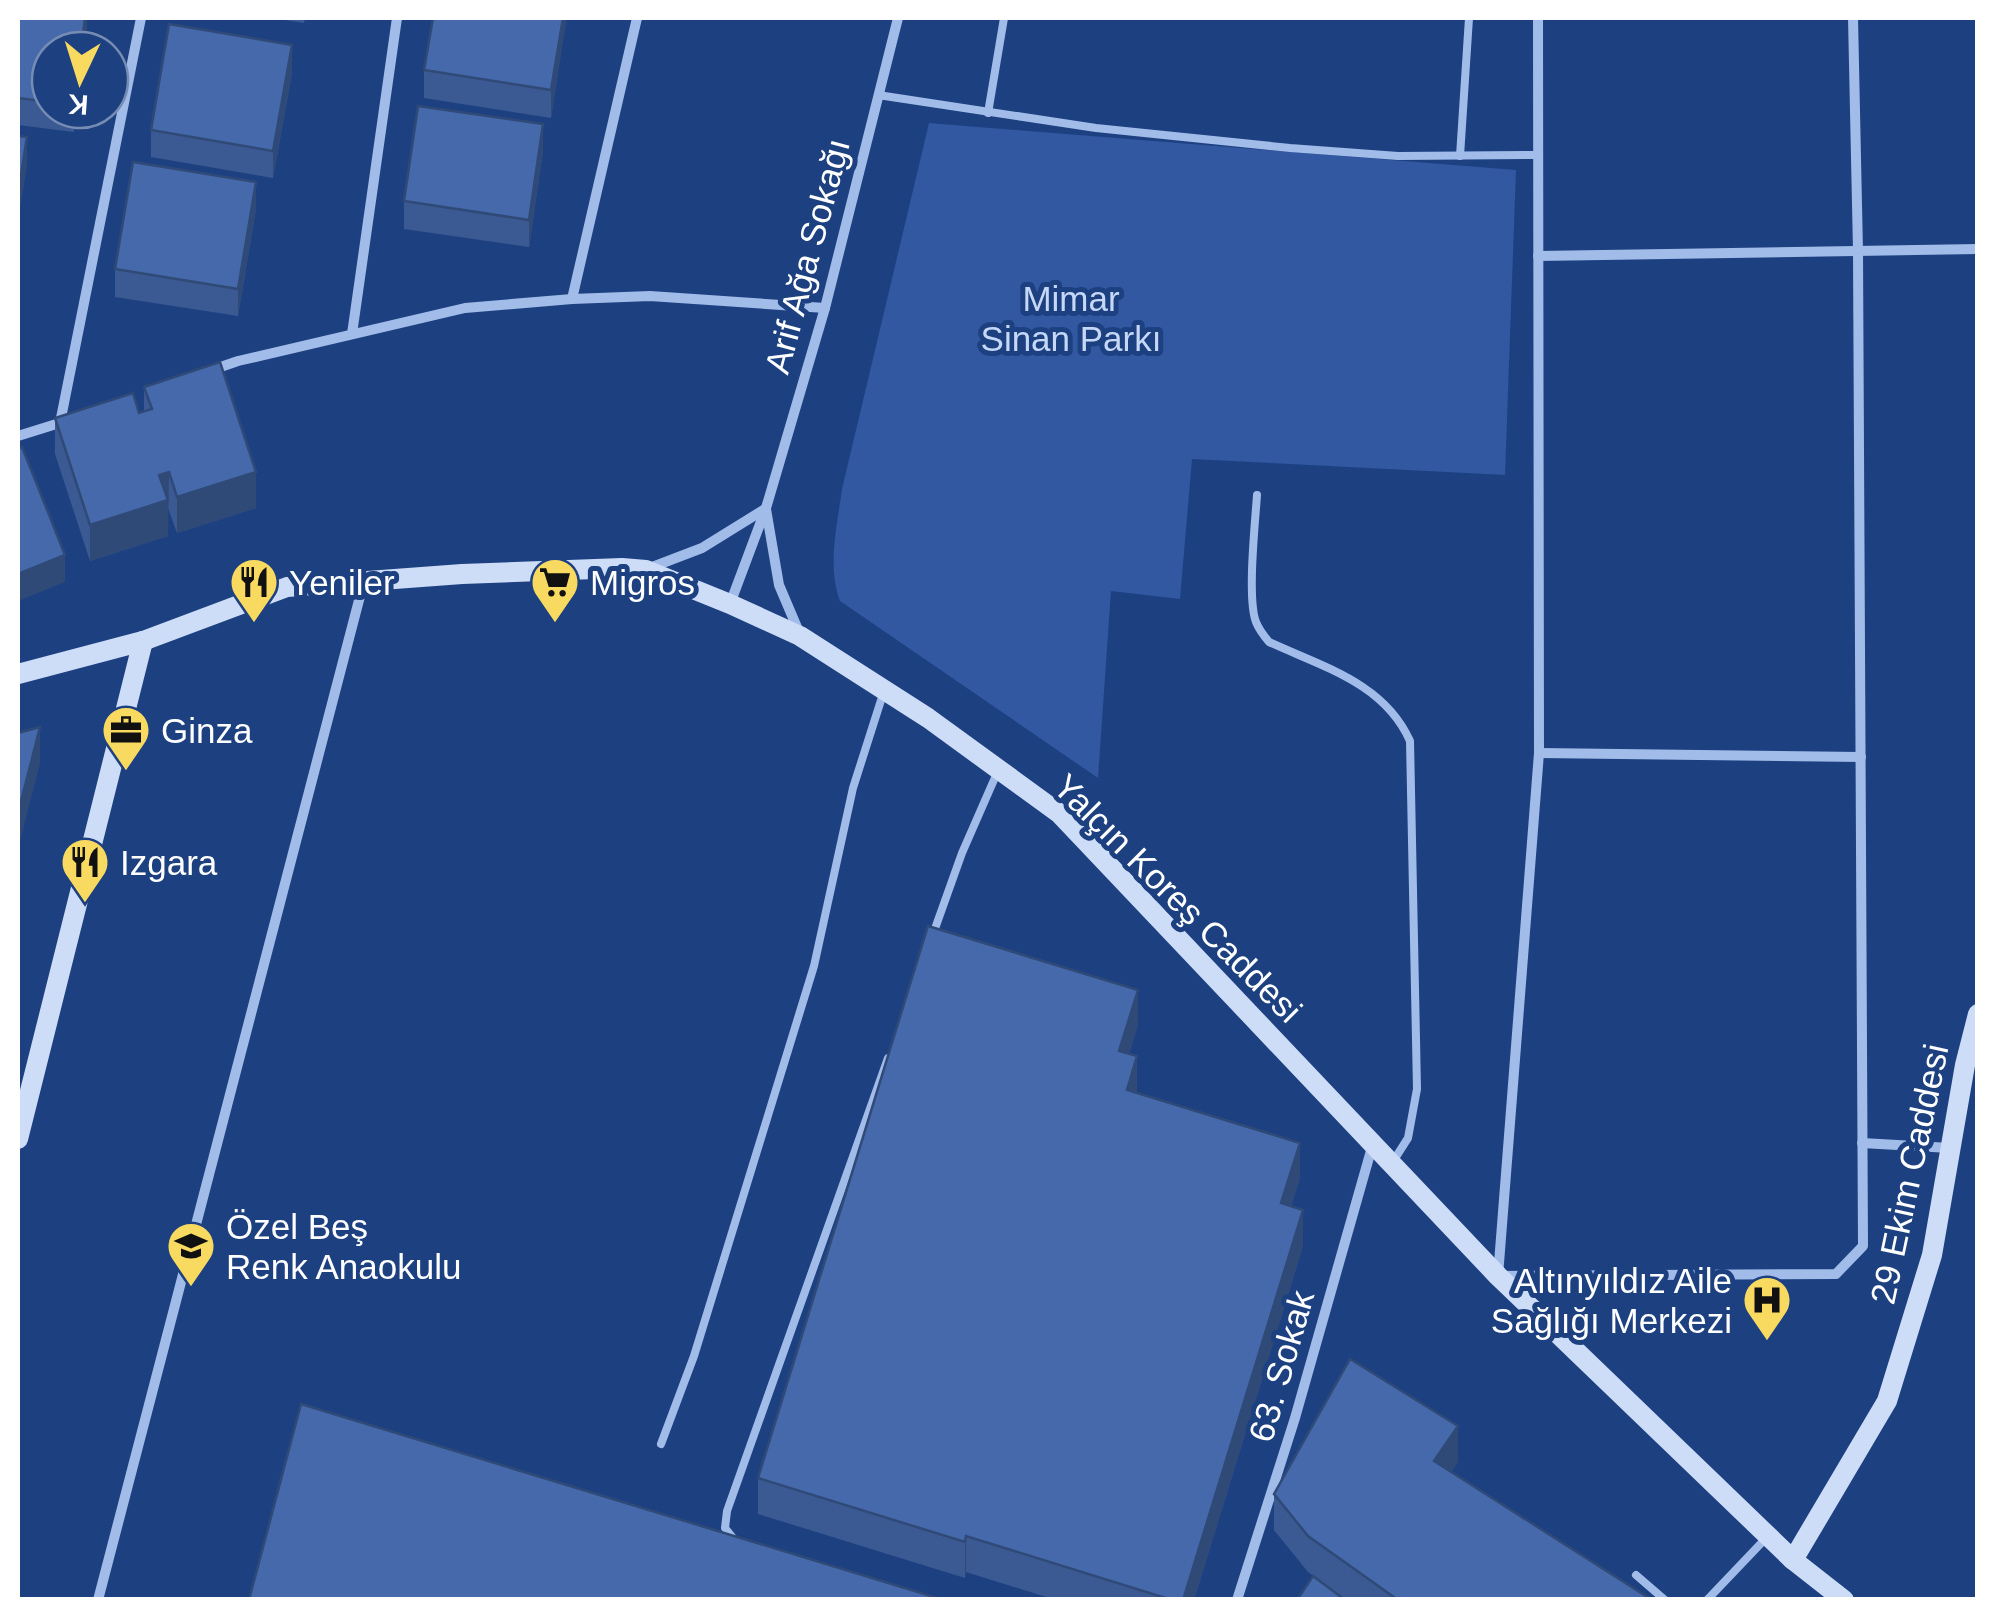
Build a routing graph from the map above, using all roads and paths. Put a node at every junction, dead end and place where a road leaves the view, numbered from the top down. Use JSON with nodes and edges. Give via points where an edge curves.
{"nodes":[{"id":1,"x":141,"y":18,"type":"edge"},
{"id":2,"x":398,"y":18,"type":"edge"},
{"id":3,"x":636,"y":18,"type":"edge"},
{"id":4,"x":898,"y":18,"type":"edge"},
{"id":5,"x":1004,"y":18,"type":"edge"},
{"id":6,"x":1469,"y":18,"type":"edge"},
{"id":7,"x":1538,"y":18,"type":"edge"},
{"id":8,"x":1853,"y":18,"type":"edge"},
{"id":9,"x":878,"y":96,"type":"junction"},
{"id":10,"x":988,"y":114,"type":"junction"},
{"id":11,"x":1538,"y":155,"type":"junction"},
{"id":12,"x":1460,"y":156,"type":"junction"},
{"id":13,"x":1978,"y":250,"type":"edge"},
{"id":14,"x":1858,"y":251,"type":"junction"},
{"id":15,"x":1538,"y":256,"type":"junction"},
{"id":16,"x":572,"y":299,"type":"junction"},
{"id":17,"x":824,"y":308,"type":"junction"},
{"id":18,"x":352,"y":334,"type":"junction"},
{"id":19,"x":203,"y":374,"type":"edge"},
{"id":20,"x":78,"y":417,"type":"edge"},
{"id":21,"x":60,"y":423,"type":"junction"},
{"id":22,"x":18,"y":436,"type":"edge"},
{"id":23,"x":1257,"y":495,"type":"dead end"},
{"id":24,"x":766,"y":508,"type":"junction"},
{"id":25,"x":646,"y":570,"type":"junction"},
{"id":26,"x":364,"y":581,"type":"junction"},
{"id":27,"x":730,"y":604,"type":"junction"},
{"id":28,"x":800,"y":636,"type":"junction"},
{"id":29,"x":142,"y":642,"type":"junction"},
{"id":30,"x":18,"y":674,"type":"edge"},
{"id":31,"x":884,"y":690,"type":"junction"},
{"id":32,"x":1539,"y":753,"type":"junction"},
{"id":33,"x":1860,"y":757,"type":"junction"},
{"id":34,"x":998,"y":769,"type":"junction"},
{"id":35,"x":929,"y":943,"type":"edge"},
{"id":36,"x":1978,"y":1014,"type":"edge"},
{"id":37,"x":890,"y":1051,"type":"edge"},
{"id":38,"x":18,"y":1135,"type":"edge"},
{"id":39,"x":1862,"y":1142,"type":"junction"},
{"id":40,"x":1372,"y":1146,"type":"junction"},
{"id":41,"x":1950,"y":1148,"type":"junction"},
{"id":42,"x":1391,"y":1164,"type":"junction"},
{"id":43,"x":1498,"y":1276,"type":"junction"},
{"id":44,"x":661,"y":1444,"type":"dead end"},
{"id":45,"x":1768,"y":1536,"type":"junction"},
{"id":46,"x":736,"y":1540,"type":"edge"},
{"id":47,"x":1793,"y":1560,"type":"junction"},
{"id":48,"x":1636,"y":1575,"type":"dead end"},
{"id":49,"x":98,"y":1600,"type":"edge"},
{"id":50,"x":1237,"y":1600,"type":"edge"},
{"id":51,"x":1664,"y":1600,"type":"edge"},
{"id":52,"x":1707,"y":1600,"type":"edge"},
{"id":53,"x":1844,"y":1600,"type":"edge"}],
"edges":[{"from":1,"to":21,"type":"street"},
{"from":2,"to":18,"type":"street"},
{"from":3,"to":16,"type":"street"},
{"from":4,"to":9,"type":"street","name":"Arif Ağa Sokağı"},
{"from":5,"to":10,"type":"lane"},
{"from":6,"to":12,"type":"lane"},
{"from":7,"to":11,"type":"street"},
{"from":8,"to":14,"type":"street"},
{"from":9,"to":10,"type":"lane"},
{"from":9,"to":17,"type":"street","name":"Arif Ağa Sokağı"},
{"from":10,"to":12,"type":"lane","via":[[1290,148]]},
{"from":11,"to":12,"type":"lane"},
{"from":11,"to":15,"type":"street"},
{"from":13,"to":14,"type":"street"},
{"from":14,"to":15,"type":"street"},
{"from":14,"to":33,"type":"street"},
{"from":15,"to":32,"type":"street"},
{"from":16,"to":17,"type":"street","via":[[650,296]]},
{"from":16,"to":18,"type":"street","via":[[465,308]]},
{"from":17,"to":24,"type":"street","name":"Arif Ağa Sokağı"},
{"from":18,"to":19,"type":"street"},
{"from":20,"to":21,"type":"street"},
{"from":21,"to":22,"type":"street"},
{"from":23,"to":42,"type":"lane","via":[[1252,600],[1261,632],[1269,642],[1369,690],[1392,710],[1410,741],[1417,1090],[1408,1138]]},
{"from":24,"to":25,"type":"street","via":[[702,548]]},
{"from":24,"to":27,"type":"street","name":"Arif Ağa Sokağı"},
{"from":24,"to":28,"type":"street","via":[[780,585]]},
{"from":25,"to":26,"type":"street","name":"Yalçın Koreş Caddesi"},
{"from":25,"to":27,"type":"street","name":"Yalçın Koreş Caddesi"},
{"from":26,"to":29,"type":"street","name":"Yalçın Koreş Caddesi","via":[[287,587]]},
{"from":26,"to":49,"type":"street"},
{"from":27,"to":28,"type":"street","name":"Yalçın Koreş Caddesi"},
{"from":28,"to":31,"type":"street","name":"Yalçın Koreş Caddesi"},
{"from":29,"to":30,"type":"street","name":"Yalçın Koreş Caddesi"},
{"from":29,"to":38,"type":"street"},
{"from":31,"to":34,"type":"street","name":"Yalçın Koreş Caddesi"},
{"from":31,"to":44,"type":"lane","via":[[852,788],[814,966]]},
{"from":32,"to":33,"type":"street"},
{"from":32,"to":43,"type":"street"},
{"from":33,"to":39,"type":"street"},
{"from":34,"to":35,"type":"lane"},
{"from":34,"to":40,"type":"street","name":"Yalçın Koreş Caddesi","via":[[1060,814]]},
{"from":36,"to":41,"type":"street","name":"29 Ekim Caddesi"},
{"from":37,"to":46,"type":"lane","via":[[727,1511],[726,1528]]},
{"from":39,"to":41,"type":"street"},
{"from":39,"to":43,"type":"street","via":[[1863,1246],[1836,1274]]},
{"from":40,"to":42,"type":"street","name":"Yalçın Koreş Caddesi"},
{"from":40,"to":50,"type":"street","name":"63. Sokak"},
{"from":41,"to":47,"type":"street","name":"29 Ekim Caddesi","via":[[1932,1256],[1887,1401]]},
{"from":42,"to":43,"type":"street","name":"Yalçın Koreş Caddesi"},
{"from":43,"to":45,"type":"street","name":"Yalçın Koreş Caddesi"},
{"from":45,"to":47,"type":"street","name":"Yalçın Koreş Caddesi"},
{"from":45,"to":52,"type":"lane"},
{"from":47,"to":53,"type":"street","name":"Yalçın Koreş Caddesi"},
{"from":48,"to":51,"type":"lane"}]}
